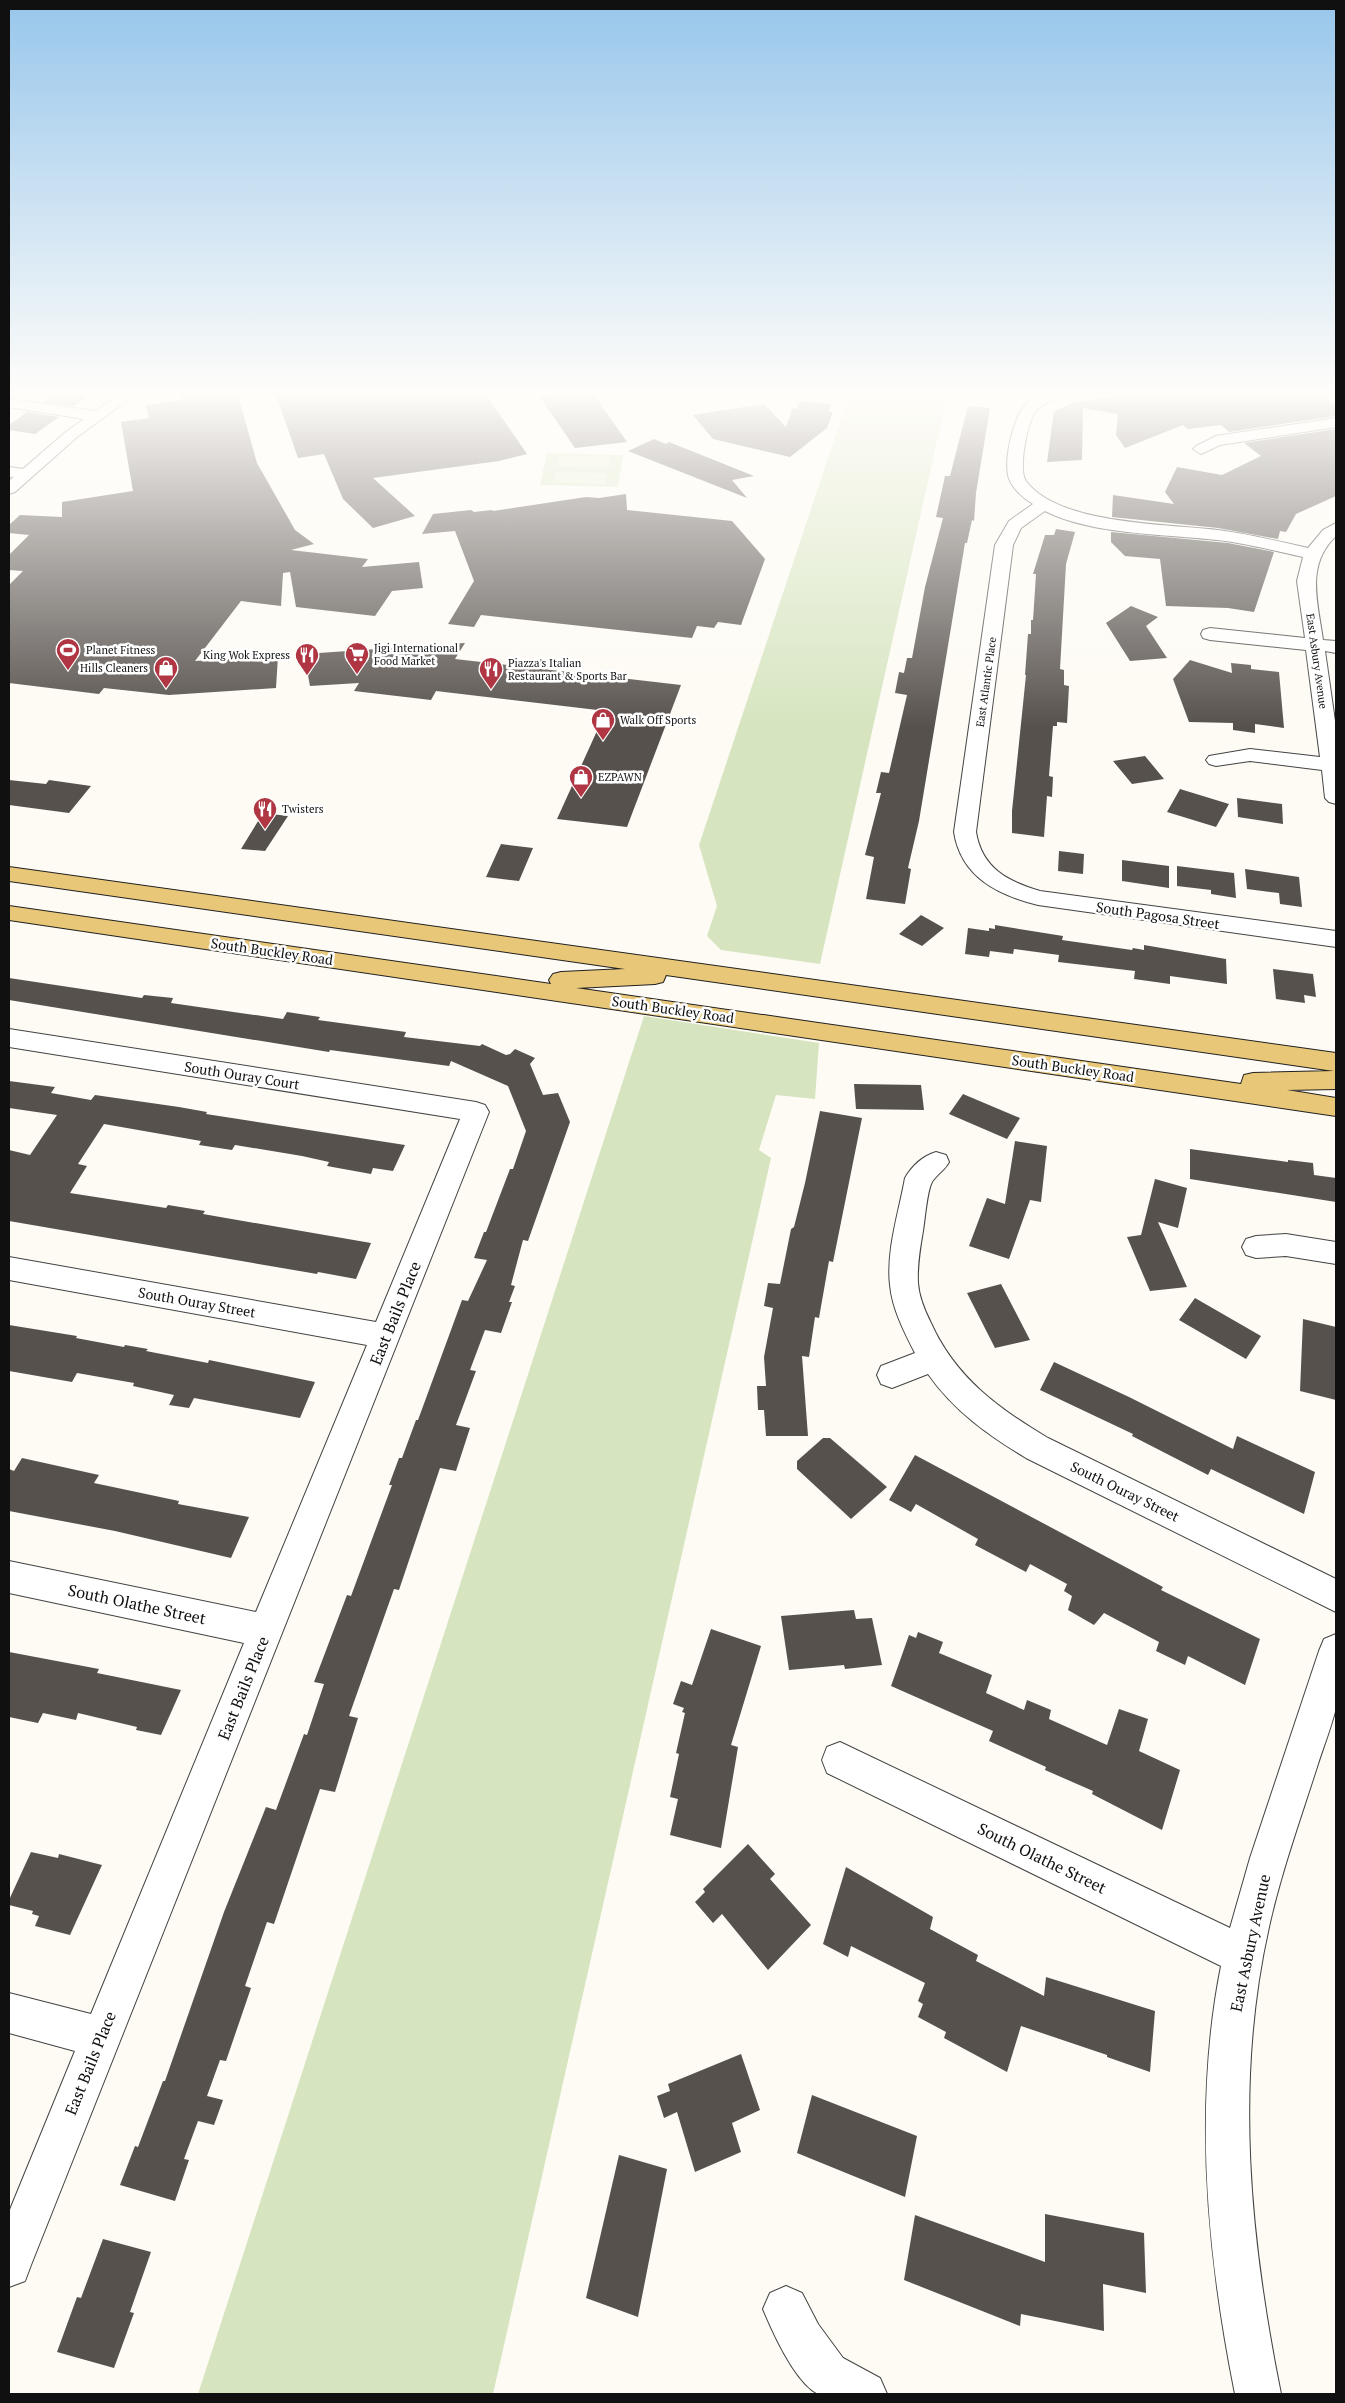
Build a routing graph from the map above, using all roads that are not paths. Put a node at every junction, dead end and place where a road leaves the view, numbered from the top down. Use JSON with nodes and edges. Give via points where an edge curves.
{"nodes":[{"id":1,"x":1046,"y":504,"type":"joint"},
{"id":2,"x":1336,"y":528,"type":"edge"},
{"id":3,"x":1312,"y":554,"type":"junction"},
{"id":4,"x":1210,"y":634,"type":"dead end"},
{"id":5,"x":1315,"y":645,"type":"junction"},
{"id":6,"x":1336,"y":648,"type":"edge"},
{"id":7,"x":1216,"y":760,"type":"dead end"},
{"id":8,"x":1334,"y":765,"type":"edge"},
{"id":9,"x":1336,"y":798,"type":"edge"},
{"id":10,"x":985,"y":873,"type":"joint"},
{"id":11,"x":9,"y":874,"type":"edge"},
{"id":12,"x":9,"y":913,"type":"edge"},
{"id":13,"x":1336,"y":939,"type":"edge"},
{"id":14,"x":677,"y":967,"type":"junction"},
{"id":15,"x":482,"y":981,"type":"junction"},
{"id":16,"x":9,"y":1038,"type":"edge"},
{"id":17,"x":1336,"y":1062,"type":"edge"},
{"id":18,"x":1336,"y":1080,"type":"edge"},
{"id":19,"x":1181,"y":1084,"type":"junction"},
{"id":20,"x":1336,"y":1107,"type":"edge"},
{"id":21,"x":476,"y":1112,"type":"joint"},
{"id":22,"x":936,"y":1162,"type":"dead end"},
{"id":23,"x":1256,"y":1247,"type":"dead end"},
{"id":24,"x":1336,"y":1253,"type":"edge"},
{"id":25,"x":9,"y":1268,"type":"edge"},
{"id":26,"x":385,"y":1336,"type":"junction"},
{"id":27,"x":934,"y":1359,"type":"junction"},
{"id":28,"x":892,"y":1375,"type":"dead end"},
{"id":29,"x":9,"y":1577,"type":"edge"},
{"id":30,"x":1336,"y":1596,"type":"edge"},
{"id":31,"x":266,"y":1631,"type":"junction"},
{"id":32,"x":1336,"y":1651,"type":"edge"},
{"id":33,"x":840,"y":1760,"type":"dead end"},
{"id":34,"x":1244,"y":1956,"type":"junction"},
{"id":35,"x":9,"y":2013,"type":"edge"},
{"id":36,"x":101,"y":2037,"type":"junction"},
{"id":37,"x":9,"y":2264,"type":"edge"},
{"id":38,"x":786,"y":2308,"type":"dead end"},
{"id":39,"x":864,"y":2394,"type":"edge"},
{"id":40,"x":1258,"y":2394,"type":"edge"}],
"edges":[{"from":1,"to":3,"type":"street","via":[[1093,520],[1241,539]]},
{"from":1,"to":10,"type":"street","name":"East Atlantic Place","via":[[1014,524],[1004,544],[965,832],[968,849]]},
{"from":2,"to":3,"type":"street"},
{"from":3,"to":5,"type":"street","name":"East Asbury Avenue","via":[[1306,581]]},
{"from":4,"to":5,"type":"street"},
{"from":5,"to":6,"type":"street"},
{"from":5,"to":8,"type":"street","name":"East Asbury Avenue"},
{"from":7,"to":8,"type":"street","via":[[1250,755]]},
{"from":8,"to":9,"type":"street","name":"East Asbury Avenue"},
{"from":10,"to":13,"type":"street","name":"South Pagosa Street","via":[[1019,893],[1038,898]]},
{"from":11,"to":14,"type":"main road"},
{"from":12,"to":15,"type":"main road","name":"South Buckley Road"},
{"from":14,"to":15,"type":"main road","via":[[660,975],[635,978]]},
{"from":14,"to":17,"type":"main road"},
{"from":15,"to":19,"type":"main road","name":"South Buckley Road"},
{"from":16,"to":21,"type":"street","name":"South Ouray Court"},
{"from":18,"to":19,"type":"main road"},
{"from":19,"to":20,"type":"main road","name":"South Buckley Road"},
{"from":21,"to":26,"type":"street","name":"East Bails Place"},
{"from":22,"to":27,"type":"street","name":"South Ouray Street","via":[[919,1178],[904,1257],[904,1284],[911,1312]]},
{"from":23,"to":24,"type":"street","via":[[1286,1245]]},
{"from":25,"to":26,"type":"street","name":"South Ouray Street"},
{"from":26,"to":31,"type":"street","name":"East Bails Place"},
{"from":27,"to":28,"type":"street"},
{"from":27,"to":30,"type":"street","name":"South Ouray Street","via":[[975,1406],[1037,1448]]},
{"from":29,"to":31,"type":"street","name":"South Olathe Street"},
{"from":31,"to":36,"type":"street","name":"East Bails Place"},
{"from":32,"to":34,"type":"street","name":"East Asbury Avenue","via":[[1262,1881]]},
{"from":33,"to":34,"type":"street","name":"South Olathe Street"},
{"from":34,"to":40,"type":"street","name":"East Asbury Avenue","via":[[1228,2077],[1227,2124],[1231,2224]]},
{"from":35,"to":36,"type":"street"},
{"from":36,"to":37,"type":"street","name":"East Bails Place"},
{"from":38,"to":39,"type":"street","via":[[802,2340],[827,2374]]}]}
